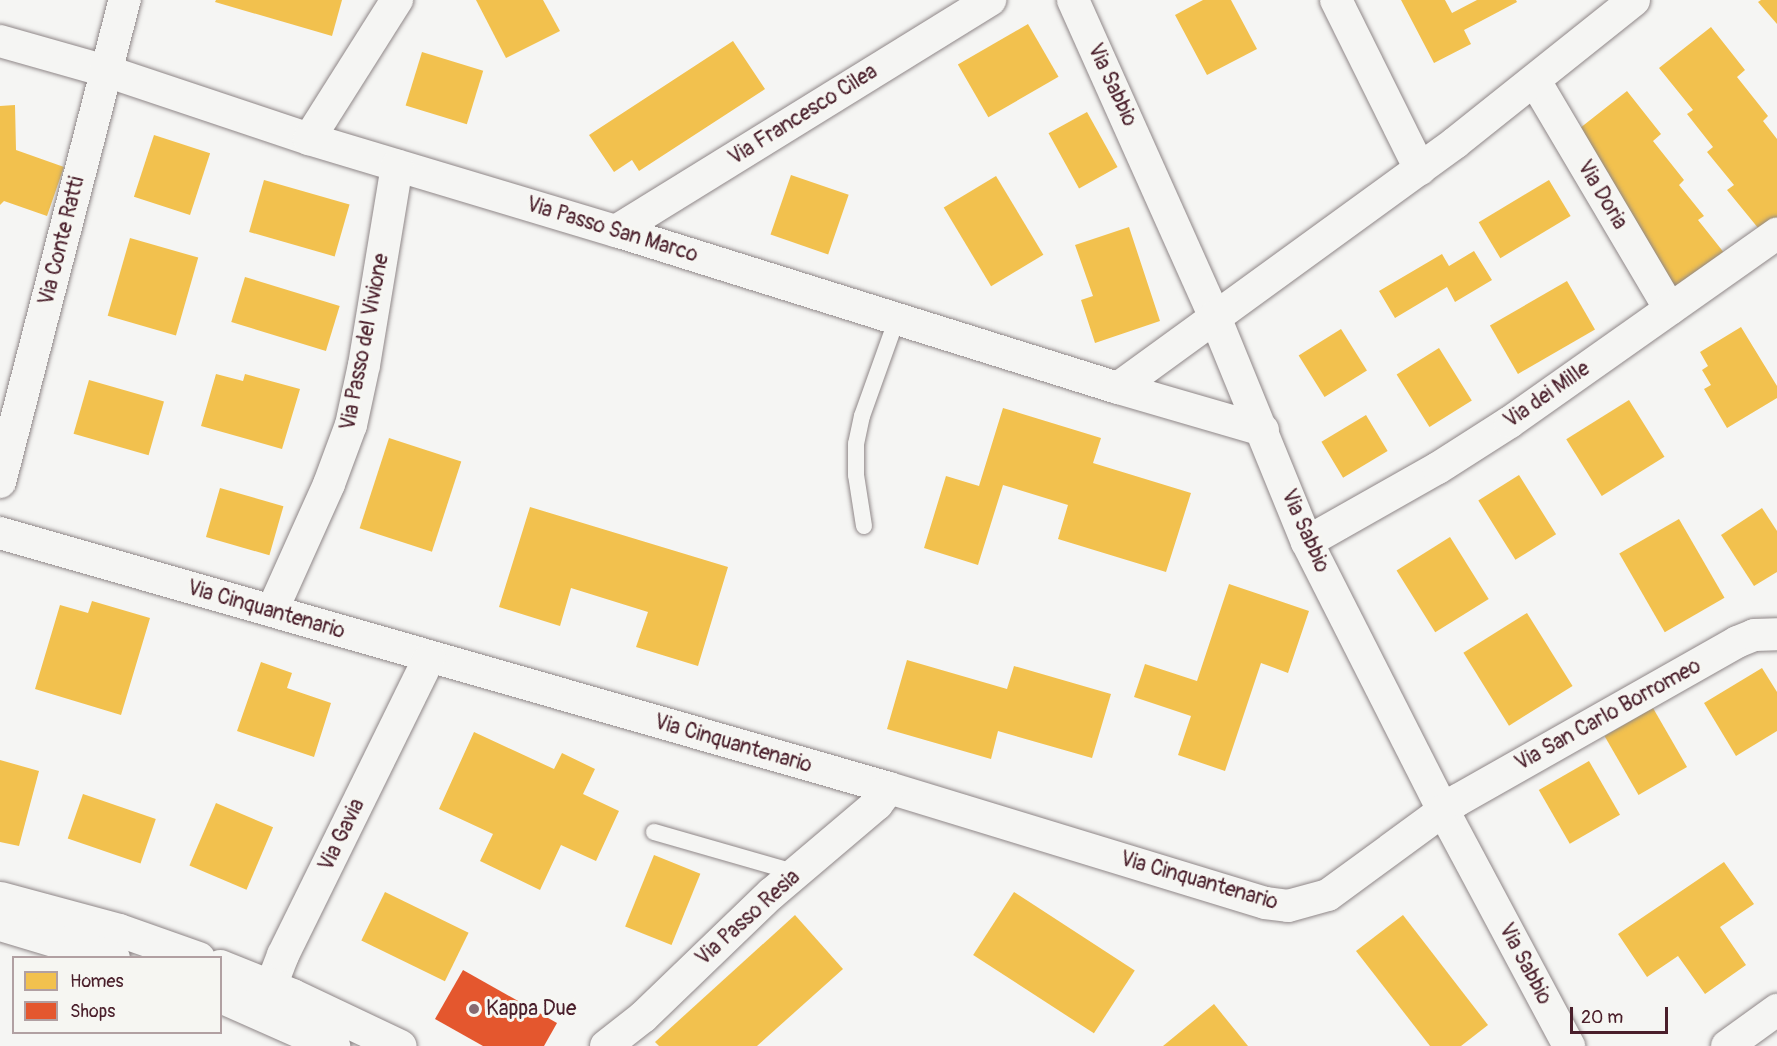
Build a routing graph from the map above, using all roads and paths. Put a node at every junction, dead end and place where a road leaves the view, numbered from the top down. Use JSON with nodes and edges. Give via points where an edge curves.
{"nodes":[{"id":1,"x":125,"y":0,"type":"edge"},
{"id":2,"x":397,"y":0,"type":"edge"},
{"id":3,"x":990,"y":0,"type":"edge"},
{"id":4,"x":1073,"y":0,"type":"edge"},
{"id":5,"x":1336,"y":0,"type":"edge"},
{"id":6,"x":1634,"y":0,"type":"edge"},
{"id":7,"x":0,"y":41,"type":"edge"},
{"id":8,"x":106,"y":71,"type":"junction"},
{"id":9,"x":1535,"y":81,"type":"junction"},
{"id":10,"x":309,"y":139,"type":"junction"},
{"id":11,"x":397,"y":166,"type":"junction"},
{"id":12,"x":1420,"y":169,"type":"junction"},
{"id":13,"x":616,"y":231,"type":"junction"},
{"id":14,"x":1777,"y":234,"type":"edge"},
{"id":15,"x":1670,"y":309,"type":"junction"},
{"id":16,"x":1215,"y":317,"type":"junction"},
{"id":17,"x":897,"y":318,"type":"junction"},
{"id":18,"x":1119,"y":388,"type":"junction"},
{"id":19,"x":1263,"y":430,"type":"junction"},
{"id":20,"x":0,"y":482,"type":"edge"},
{"id":21,"x":864,"y":526,"type":"dead end"},
{"id":22,"x":0,"y":533,"type":"edge"},
{"id":23,"x":1307,"y":542,"type":"junction"},
{"id":24,"x":272,"y":611,"type":"junction"},
{"id":25,"x":1777,"y":634,"type":"edge"},
{"id":26,"x":429,"y":658,"type":"junction"},
{"id":27,"x":889,"y":788,"type":"junction"},
{"id":28,"x":1443,"y":810,"type":"junction"},
{"id":29,"x":654,"y":832,"type":"dead end"},
{"id":30,"x":797,"y":873,"type":"junction"},
{"id":31,"x":0,"y":898,"type":"edge"},
{"id":32,"x":0,"y":924,"type":"edge"},
{"id":33,"x":110,"y":956,"type":"edge"},
{"id":34,"x":195,"y":956,"type":"edge"},
{"id":35,"x":222,"y":967,"type":"edge"},
{"id":36,"x":222,"y":996,"type":"edge"},
{"id":37,"x":266,"y":1000,"type":"junction"},
{"id":38,"x":1777,"y":1010,"type":"edge"},
{"id":39,"x":333,"y":1046,"type":"edge"},
{"id":40,"x":400,"y":1046,"type":"edge"},
{"id":41,"x":606,"y":1046,"type":"edge"},
{"id":42,"x":1569,"y":1046,"type":"edge"},
{"id":43,"x":1727,"y":1046,"type":"edge"}],
"edges":[{"from":1,"to":8,"type":"street","name":"Via Conte Ratti"},
{"from":2,"to":10,"type":"street"},
{"from":3,"to":13,"type":"street","name":"Via Francesco Cilea"},
{"from":4,"to":16,"type":"street","name":"Via Sabbio"},
{"from":5,"to":12,"type":"street"},
{"from":6,"to":9,"type":"street"},
{"from":7,"to":8,"type":"street","name":"Via Passo San Marco"},
{"from":8,"to":10,"type":"street","name":"Via Passo San Marco"},
{"from":8,"to":20,"type":"street","name":"Via Conte Ratti"},
{"from":9,"to":12,"type":"street"},
{"from":9,"to":15,"type":"street","name":"Via Doria"},
{"from":10,"to":11,"type":"street","name":"Via Passo San Marco"},
{"from":11,"to":13,"type":"street","name":"Via Passo San Marco"},
{"from":11,"to":24,"type":"street","name":"Via Passo del Vivione","via":[[351,425]]},
{"from":12,"to":16,"type":"street"},
{"from":13,"to":17,"type":"street","name":"Via Passo San Marco"},
{"from":14,"to":15,"type":"street","name":"Via dei Mille"},
{"from":15,"to":23,"type":"street","name":"Via dei Mille","via":[[1467,450]]},
{"from":16,"to":18,"type":"street"},
{"from":16,"to":19,"type":"street","name":"Via Sabbio"},
{"from":17,"to":18,"type":"street","name":"Via Passo San Marco"},
{"from":17,"to":21,"type":"lane","via":[[857,437],[856,474]]},
{"from":18,"to":19,"type":"street","name":"Via Passo San Marco"},
{"from":19,"to":23,"type":"street","name":"Via Sabbio"},
{"from":22,"to":24,"type":"street","name":"Via Cinquantenario"},
{"from":23,"to":28,"type":"street","name":"Via Sabbio"},
{"from":24,"to":26,"type":"street","name":"Via Cinquantenario"},
{"from":25,"to":28,"type":"street","name":"Via San Carlo Borromeo","via":[[1754,635],[1737,642]]},
{"from":26,"to":27,"type":"street","name":"Via Cinquantenario"},
{"from":26,"to":37,"type":"street","name":"Via Gavia","via":[[283,955]]},
{"from":27,"to":28,"type":"street","name":"Via Cinquantenario","via":[[1265,903],[1288,906],[1328,895]]},
{"from":27,"to":30,"type":"street","name":"Via Passo Resia","via":[[877,804]]},
{"from":28,"to":42,"type":"street","name":"Via Sabbio"},
{"from":29,"to":30,"type":"lane"},
{"from":30,"to":41,"type":"street","name":"Via Passo Resia","via":[[643,1017]]},
{"from":31,"to":34,"type":"street","via":[[119,930]]},
{"from":32,"to":33,"type":"street"},
{"from":35,"to":37,"type":"street"},
{"from":36,"to":37,"type":"street"},
{"from":37,"to":39,"type":"street"},
{"from":37,"to":40,"type":"street"},
{"from":38,"to":43,"type":"street"}]}
